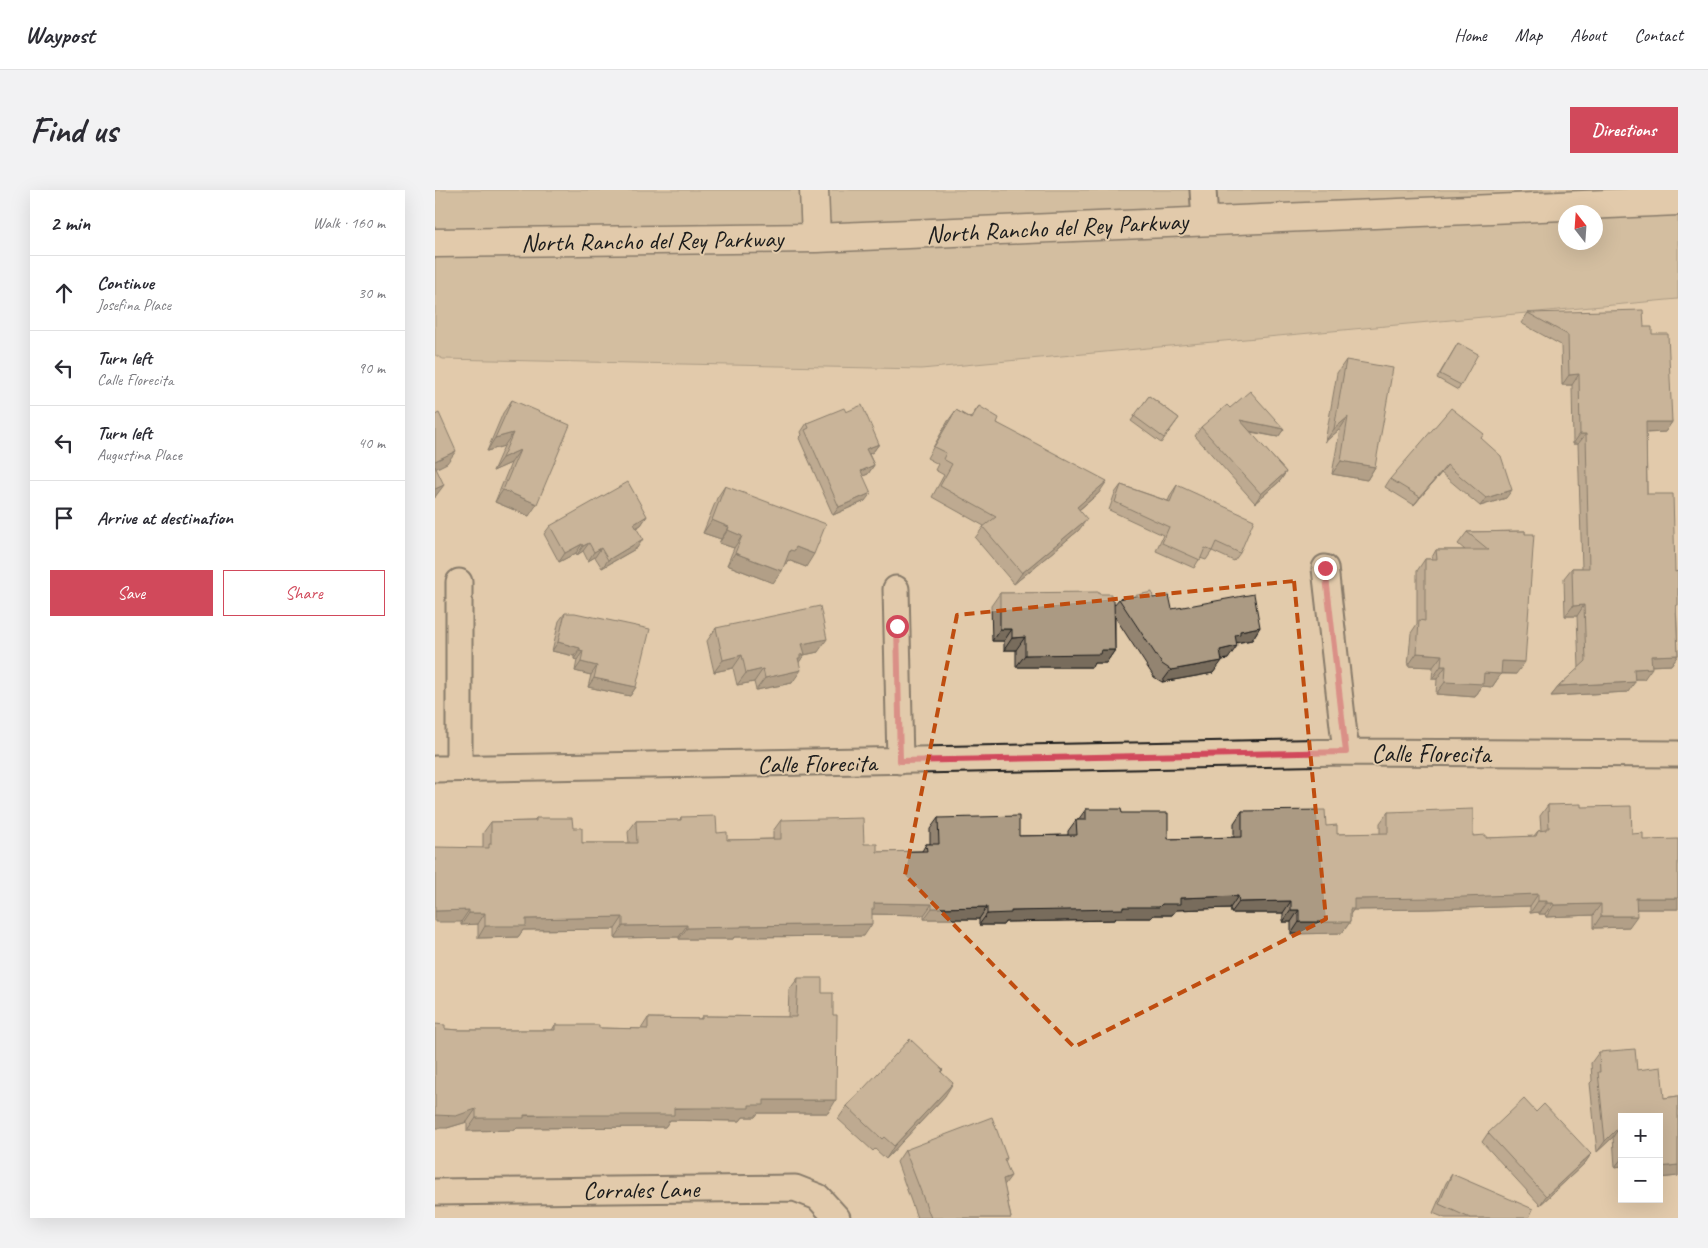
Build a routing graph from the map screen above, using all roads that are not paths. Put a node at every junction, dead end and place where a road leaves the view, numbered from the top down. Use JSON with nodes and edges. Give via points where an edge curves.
{"nodes":[{"id":1,"x":814,"y":190,"type":"edge"},
{"id":2,"x":1203,"y":190,"type":"edge"},
{"id":3,"x":1678,"y":201,"type":"edge"},
{"id":4,"x":1205,"y":220,"type":"junction"},
{"id":5,"x":816,"y":238,"type":"junction"},
{"id":6,"x":435,"y":244,"type":"edge"},
{"id":7,"x":1325,"y":568,"type":"dead end"},
{"id":8,"x":459,"y":582,"type":"dead end"},
{"id":9,"x":896,"y":589,"type":"dead end"},
{"id":10,"x":1346,"y":752,"type":"junction"},
{"id":11,"x":1678,"y":754,"type":"edge"},
{"id":12,"x":900,"y":761,"type":"junction"},
{"id":13,"x":447,"y":768,"type":"edge"},
{"id":14,"x":435,"y":1192,"type":"edge"},
{"id":15,"x":837,"y":1218,"type":"edge"}],
"edges":[{"from":1,"to":5,"type":"street"},
{"from":2,"to":4,"type":"street"},
{"from":3,"to":4,"type":"street","name":"North Rancho del Rey Parkway"},
{"from":4,"to":5,"type":"street","name":"North Rancho del Rey Parkway"},
{"from":5,"to":6,"type":"street","name":"North Rancho del Rey Parkway"},
{"from":7,"to":10,"type":"street"},
{"from":8,"to":13,"type":"street"},
{"from":9,"to":12,"type":"street"},
{"from":10,"to":11,"type":"street","name":"Calle Florecita"},
{"from":10,"to":12,"type":"street","name":"Calle Florecita"},
{"from":12,"to":13,"type":"street","name":"Calle Florecita"},
{"from":14,"to":15,"type":"street","name":"Corrales Lane","via":[[795,1188],[818,1197]]}]}
